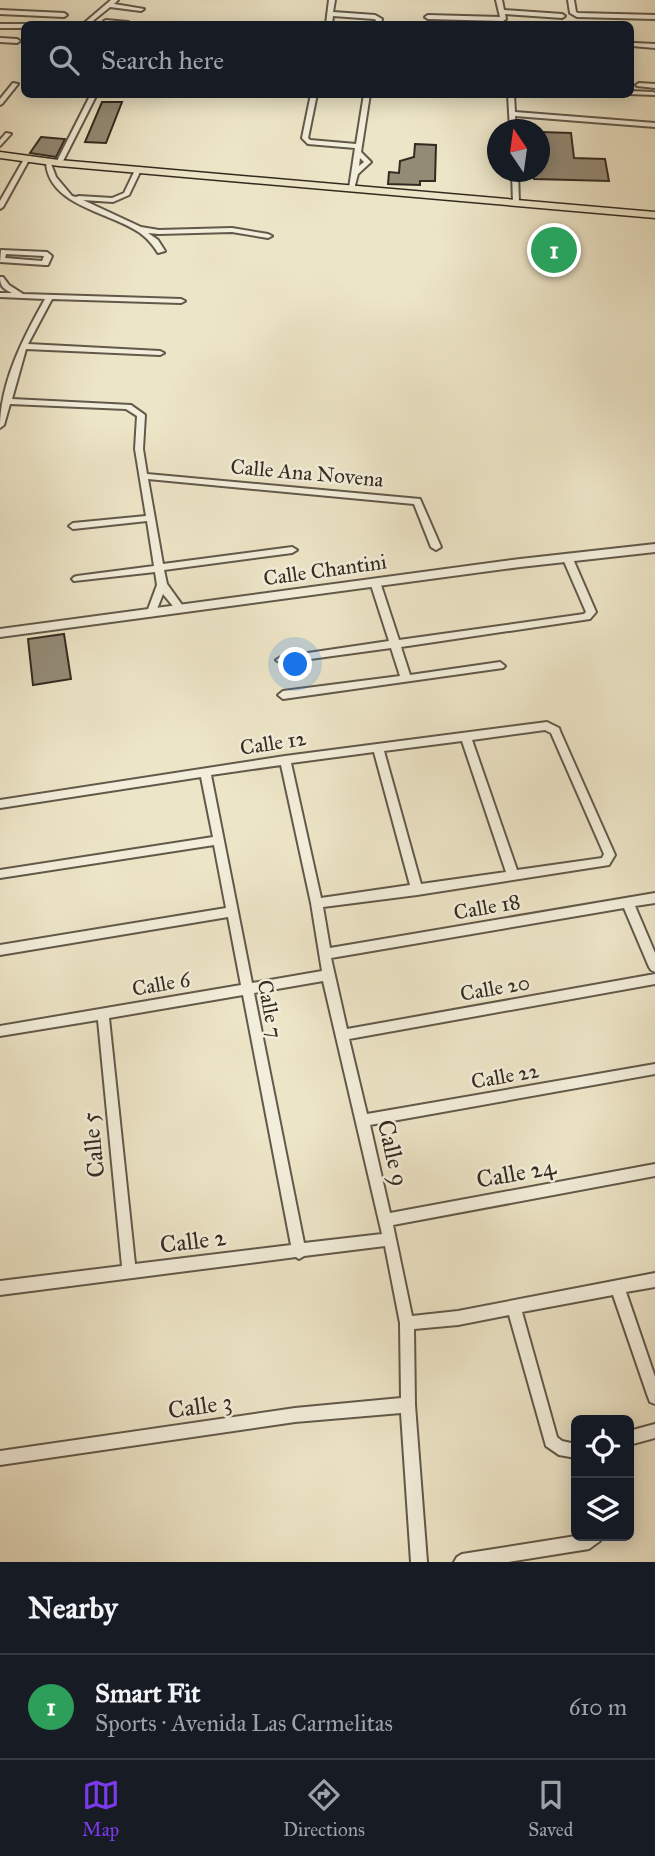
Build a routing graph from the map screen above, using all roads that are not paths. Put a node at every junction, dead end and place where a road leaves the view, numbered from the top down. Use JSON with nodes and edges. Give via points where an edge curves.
{"nodes":[{"id":1,"x":115,"y":0,"type":"edge"},
{"id":2,"x":332,"y":0,"type":"edge"},
{"id":3,"x":499,"y":0,"type":"edge"},
{"id":4,"x":571,"y":0,"type":"edge"},
{"id":5,"x":109,"y":5,"type":"junction"},
{"id":6,"x":141,"y":9,"type":"dead end"},
{"id":7,"x":3,"y":12,"type":"edge"},
{"id":8,"x":331,"y":14,"type":"junction"},
{"id":9,"x":64,"y":15,"type":"dead end"},
{"id":10,"x":562,"y":16,"type":"dead end"},
{"id":11,"x":428,"y":17,"type":"dead end"},
{"id":12,"x":655,"y":17,"type":"edge"},
{"id":13,"x":502,"y":18,"type":"edge"},
{"id":14,"x":90,"y":21,"type":"edge"},
{"id":15,"x":330,"y":21,"type":"edge"},
{"id":16,"x":379,"y":21,"type":"edge"},
{"id":17,"x":0,"y":25,"type":"edge"},
{"id":18,"x":21,"y":26,"type":"edge"},
{"id":19,"x":0,"y":40,"type":"edge"},
{"id":20,"x":17,"y":41,"type":"dead end"},
{"id":21,"x":634,"y":45,"type":"dead end"},
{"id":22,"x":655,"y":46,"type":"edge"},
{"id":23,"x":15,"y":84,"type":"dead end"},
{"id":24,"x":639,"y":85,"type":"dead end"},
{"id":25,"x":654,"y":90,"type":"edge"},
{"id":26,"x":634,"y":93,"type":"edge"},
{"id":27,"x":92,"y":98,"type":"edge"},
{"id":28,"x":313,"y":98,"type":"edge"},
{"id":29,"x":366,"y":98,"type":"edge"},
{"id":30,"x":511,"y":98,"type":"edge"},
{"id":31,"x":0,"y":103,"type":"edge"},
{"id":32,"x":512,"y":114,"type":"junction"},
{"id":33,"x":512,"y":119,"type":"edge"},
{"id":34,"x":655,"y":125,"type":"edge"},
{"id":35,"x":8,"y":134,"type":"dead end"},
{"id":36,"x":0,"y":144,"type":"edge"},
{"id":37,"x":359,"y":150,"type":"junction"},
{"id":38,"x":0,"y":158,"type":"edge"},
{"id":39,"x":24,"y":160,"type":"junction"},
{"id":40,"x":54,"y":163,"type":"junction"},
{"id":41,"x":138,"y":170,"type":"junction"},
{"id":42,"x":515,"y":182,"type":"edge"},
{"id":43,"x":352,"y":188,"type":"junction"},
{"id":44,"x":70,"y":197,"type":"junction"},
{"id":45,"x":516,"y":203,"type":"junction"},
{"id":46,"x":0,"y":207,"type":"edge"},
{"id":47,"x":655,"y":215,"type":"edge"},
{"id":48,"x":139,"y":229,"type":"junction"},
{"id":49,"x":268,"y":236,"type":"dead end"},
{"id":50,"x":161,"y":251,"type":"dead end"},
{"id":51,"x":0,"y":260,"type":"edge"},
{"id":52,"x":0,"y":279,"type":"edge"},
{"id":53,"x":0,"y":295,"type":"edge"},
{"id":54,"x":24,"y":295,"type":"junction"},
{"id":55,"x":50,"y":296,"type":"junction"},
{"id":56,"x":181,"y":301,"type":"dead end"},
{"id":57,"x":23,"y":346,"type":"junction"},
{"id":58,"x":160,"y":353,"type":"dead end"},
{"id":59,"x":6,"y":401,"type":"junction"},
{"id":60,"x":0,"y":425,"type":"edge"},
{"id":61,"x":145,"y":476,"type":"junction"},
{"id":62,"x":150,"y":517,"type":"junction"},
{"id":63,"x":73,"y":526,"type":"dead end"},
{"id":64,"x":436,"y":547,"type":"dead end"},
{"id":65,"x":655,"y":548,"type":"edge"},
{"id":66,"x":292,"y":550,"type":"dead end"},
{"id":67,"x":568,"y":559,"type":"junction"},
{"id":68,"x":159,"y":568,"type":"junction"},
{"id":69,"x":77,"y":579,"type":"dead end"},
{"id":70,"x":375,"y":582,"type":"junction"},
{"id":71,"x":162,"y":585,"type":"junction"},
{"id":72,"x":180,"y":609,"type":"junction"},
{"id":73,"x":152,"y":612,"type":"junction"},
{"id":74,"x":0,"y":633,"type":"edge"},
{"id":75,"x":396,"y":646,"type":"junction"},
{"id":76,"x":281,"y":660,"type":"dead end"},
{"id":77,"x":500,"y":666,"type":"dead end"},
{"id":78,"x":406,"y":678,"type":"junction"},
{"id":79,"x":283,"y":695,"type":"dead end"},
{"id":80,"x":467,"y":737,"type":"junction"},
{"id":81,"x":378,"y":749,"type":"junction"},
{"id":82,"x":285,"y":760,"type":"junction"},
{"id":83,"x":206,"y":774,"type":"junction"},
{"id":84,"x":0,"y":804,"type":"edge"},
{"id":85,"x":219,"y":839,"type":"junction"},
{"id":86,"x":0,"y":874,"type":"edge"},
{"id":87,"x":513,"y":876,"type":"junction"},
{"id":88,"x":417,"y":890,"type":"junction"},
{"id":89,"x":655,"y":898,"type":"edge"},
{"id":90,"x":317,"y":903,"type":"junction"},
{"id":91,"x":628,"y":903,"type":"junction"},
{"id":92,"x":232,"y":912,"type":"junction"},
{"id":93,"x":0,"y":950,"type":"edge"},
{"id":94,"x":325,"y":954,"type":"junction"},
{"id":95,"x":655,"y":967,"type":"edge"},
{"id":96,"x":328,"y":975,"type":"junction"},
{"id":97,"x":655,"y":979,"type":"edge"},
{"id":98,"x":246,"y":990,"type":"junction"},
{"id":99,"x":103,"y":1014,"type":"junction"},
{"id":100,"x":0,"y":1031,"type":"edge"},
{"id":101,"x":342,"y":1035,"type":"junction"},
{"id":102,"x":655,"y":1069,"type":"edge"},
{"id":103,"x":362,"y":1121,"type":"junction"},
{"id":104,"x":655,"y":1170,"type":"edge"},
{"id":105,"x":386,"y":1220,"type":"junction"},
{"id":106,"x":390,"y":1239,"type":"junction"},
{"id":107,"x":299,"y":1252,"type":"junction"},
{"id":108,"x":129,"y":1271,"type":"junction"},
{"id":109,"x":655,"y":1280,"type":"edge"},
{"id":110,"x":617,"y":1287,"type":"junction"},
{"id":111,"x":0,"y":1288,"type":"edge"},
{"id":112,"x":514,"y":1308,"type":"junction"},
{"id":113,"x":407,"y":1323,"type":"junction"},
{"id":114,"x":655,"y":1397,"type":"edge"},
{"id":115,"x":408,"y":1405,"type":"junction"},
{"id":116,"x":655,"y":1431,"type":"edge"},
{"id":117,"x":634,"y":1437,"type":"edge"},
{"id":118,"x":571,"y":1450,"type":"edge"},
{"id":119,"x":0,"y":1458,"type":"edge"},
{"id":120,"x":589,"y":1541,"type":"edge"},
{"id":121,"x":419,"y":1562,"type":"edge"},
{"id":122,"x":462,"y":1562,"type":"edge"}],
"edges":[{"from":1,"to":5,"type":"street"},
{"from":2,"to":8,"type":"street"},
{"from":3,"to":13,"type":"street"},
{"from":4,"to":12,"type":"street","via":[[577,15]]},
{"from":5,"to":6,"type":"street"},
{"from":5,"to":14,"type":"street"},
{"from":7,"to":9,"type":"street"},
{"from":7,"to":17,"type":"street"},
{"from":8,"to":15,"type":"street"},
{"from":8,"to":16,"type":"street"},
{"from":10,"to":13,"type":"street"},
{"from":11,"to":13,"type":"street"},
{"from":17,"to":18,"type":"street"},
{"from":19,"to":20,"type":"street"},
{"from":21,"to":22,"type":"street"},
{"from":23,"to":31,"type":"street"},
{"from":24,"to":25,"type":"street"},
{"from":25,"to":26,"type":"street"},
{"from":27,"to":40,"type":"street"},
{"from":28,"to":37,"type":"street","via":[[307,142]]},
{"from":29,"to":37,"type":"street"},
{"from":30,"to":32,"type":"street"},
{"from":32,"to":33,"type":"street"},
{"from":32,"to":34,"type":"street"},
{"from":35,"to":36,"type":"street"},
{"from":37,"to":43,"type":"street","via":[[368,162],[355,173]]},
{"from":38,"to":39,"type":"main road"},
{"from":39,"to":40,"type":"main road"},
{"from":39,"to":46,"type":"street"},
{"from":40,"to":41,"type":"main road"},
{"from":40,"to":44,"type":"street","via":[[53,177]]},
{"from":41,"to":43,"type":"main road"},
{"from":41,"to":44,"type":"street","via":[[127,194],[113,200]]},
{"from":42,"to":45,"type":"street"},
{"from":43,"to":45,"type":"main road"},
{"from":44,"to":48,"type":"street"},
{"from":45,"to":47,"type":"main road"},
{"from":48,"to":49,"type":"street","via":[[232,230]]},
{"from":48,"to":50,"type":"street"},
{"from":51,"to":51,"type":"street","via":[[45,263],[48,256],[7,252]]},
{"from":52,"to":54,"type":"street"},
{"from":53,"to":54,"type":"street"},
{"from":54,"to":55,"type":"street"},
{"from":55,"to":56,"type":"street"},
{"from":55,"to":57,"type":"street"},
{"from":57,"to":58,"type":"street"},
{"from":57,"to":59,"type":"street"},
{"from":59,"to":60,"type":"street"},
{"from":59,"to":61,"type":"street","via":[[139,411]]},
{"from":61,"to":62,"type":"street"},
{"from":61,"to":64,"type":"street","name":"Calle Ana Novena","via":[[417,501]]},
{"from":62,"to":63,"type":"street"},
{"from":62,"to":68,"type":"street"},
{"from":65,"to":67,"type":"street","name":"Calle Chantini"},
{"from":66,"to":68,"type":"street"},
{"from":67,"to":70,"type":"street","name":"Calle Chantini"},
{"from":67,"to":75,"type":"street","via":[[591,612],[587,618]]},
{"from":68,"to":69,"type":"street"},
{"from":68,"to":71,"type":"street"},
{"from":70,"to":72,"type":"street","name":"Calle Chantini"},
{"from":70,"to":75,"type":"street"},
{"from":71,"to":72,"type":"street"},
{"from":71,"to":73,"type":"street"},
{"from":72,"to":73,"type":"street","name":"Calle Chantini"},
{"from":73,"to":74,"type":"street","name":"Calle Chantini"},
{"from":75,"to":76,"type":"street"},
{"from":75,"to":78,"type":"street"},
{"from":77,"to":78,"type":"street"},
{"from":78,"to":79,"type":"street"},
{"from":80,"to":81,"type":"street","name":"Calle 12"},
{"from":80,"to":87,"type":"street"},
{"from":80,"to":87,"type":"street","name":"Calle 12","via":[[551,727],[610,855],[605,862]]},
{"from":81,"to":82,"type":"street","name":"Calle 12"},
{"from":81,"to":88,"type":"street"},
{"from":82,"to":83,"type":"street","name":"Calle 12"},
{"from":82,"to":90,"type":"street","name":"Calle 9"},
{"from":83,"to":84,"type":"street","name":"Calle 12"},
{"from":83,"to":85,"type":"street","name":"Calle 7"},
{"from":85,"to":86,"type":"street"},
{"from":85,"to":92,"type":"street","name":"Calle 7"},
{"from":87,"to":88,"type":"street"},
{"from":88,"to":90,"type":"street"},
{"from":89,"to":91,"type":"street","name":"Calle 18"},
{"from":90,"to":94,"type":"street","name":"Calle 9"},
{"from":91,"to":94,"type":"street","name":"Calle 18"},
{"from":91,"to":95,"type":"street"},
{"from":92,"to":93,"type":"street"},
{"from":92,"to":98,"type":"street","name":"Calle 7"},
{"from":94,"to":96,"type":"street","name":"Calle 9"},
{"from":96,"to":98,"type":"street","name":"Calle 6"},
{"from":96,"to":101,"type":"street","name":"Calle 9"},
{"from":97,"to":101,"type":"street","name":"Calle 20"},
{"from":98,"to":99,"type":"street","name":"Calle 6"},
{"from":98,"to":107,"type":"street","name":"Calle 7"},
{"from":99,"to":100,"type":"street","name":"Calle 6"},
{"from":99,"to":108,"type":"street","name":"Calle 5"},
{"from":101,"to":103,"type":"street","name":"Calle 9"},
{"from":102,"to":103,"type":"street","name":"Calle 22"},
{"from":103,"to":105,"type":"street","name":"Calle 9"},
{"from":104,"to":105,"type":"street","name":"Calle 24"},
{"from":105,"to":106,"type":"street","name":"Calle 9"},
{"from":106,"to":107,"type":"street","name":"Calle 2"},
{"from":106,"to":113,"type":"street","name":"Calle 9"},
{"from":107,"to":108,"type":"street","name":"Calle 2"},
{"from":108,"to":111,"type":"street","name":"Calle 2"},
{"from":109,"to":110,"type":"street"},
{"from":110,"to":112,"type":"street"},
{"from":110,"to":114,"type":"street"},
{"from":112,"to":113,"type":"street"},
{"from":112,"to":118,"type":"street","via":[[551,1441]]},
{"from":113,"to":115,"type":"street","name":"Calle 9"},
{"from":115,"to":119,"type":"street","name":"Calle 3","via":[[295,1415]]},
{"from":115,"to":121,"type":"street","name":"Calle 9"},
{"from":116,"to":117,"type":"street"},
{"from":120,"to":122,"type":"street"}]}
